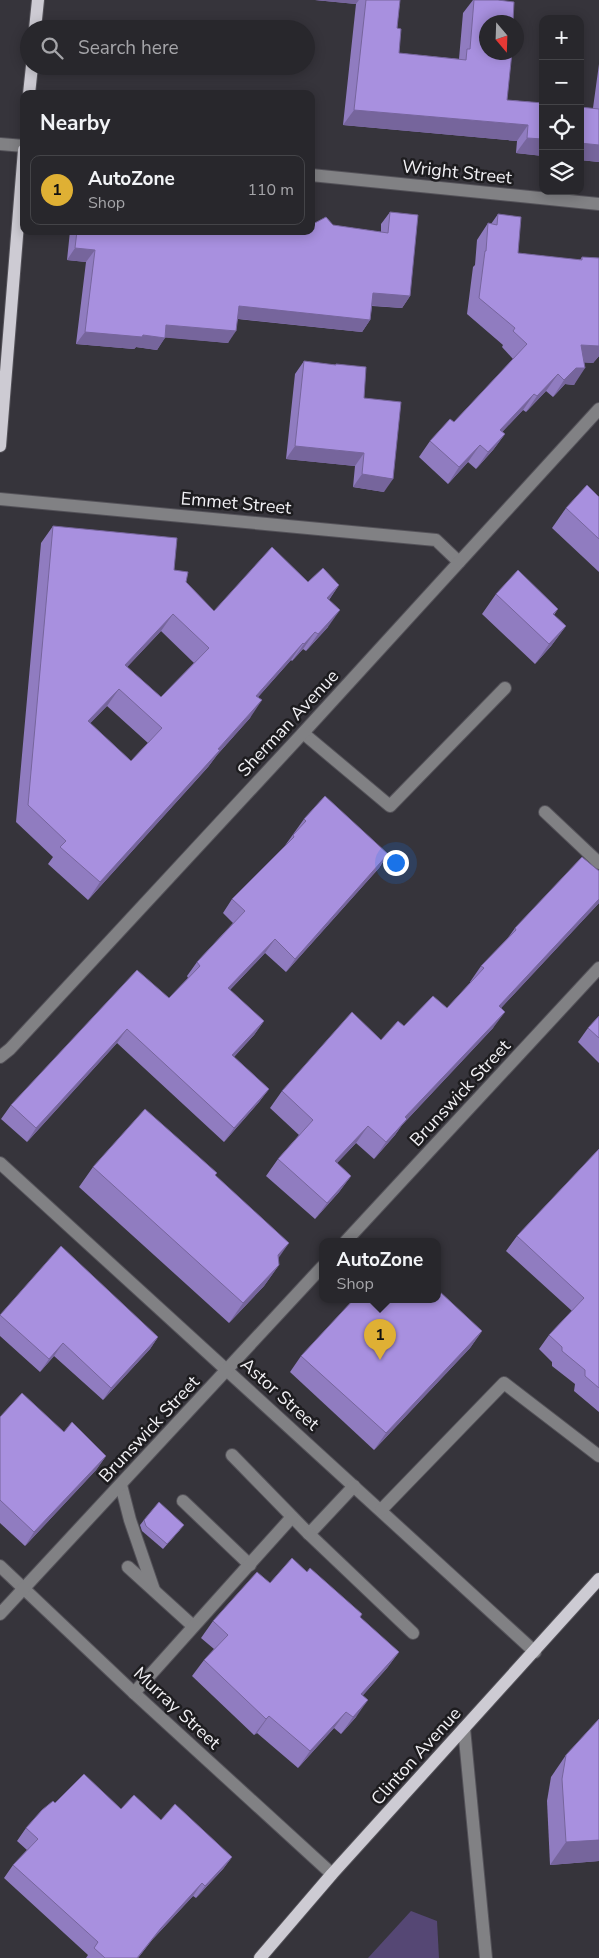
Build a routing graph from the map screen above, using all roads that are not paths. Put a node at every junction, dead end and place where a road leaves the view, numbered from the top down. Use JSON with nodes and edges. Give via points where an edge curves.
{"nodes":[{"id":1,"x":38,"y":0,"type":"edge"},
{"id":2,"x":36,"y":20,"type":"edge"},
{"id":3,"x":31,"y":75,"type":"edge"},
{"id":4,"x":29,"y":90,"type":"edge"},
{"id":5,"x":0,"y":144,"type":"edge"},
{"id":6,"x":20,"y":147,"type":"edge"},
{"id":7,"x":315,"y":175,"type":"edge"},
{"id":8,"x":20,"y":198,"type":"edge"},
{"id":9,"x":599,"y":204,"type":"edge"},
{"id":10,"x":599,"y":409,"type":"edge"},
{"id":11,"x":0,"y":446,"type":"edge"},
{"id":12,"x":0,"y":499,"type":"edge"},
{"id":13,"x":459,"y":562,"type":"junction"},
{"id":14,"x":504,"y":688,"type":"dead end"},
{"id":15,"x":303,"y":733,"type":"junction"},
{"id":16,"x":546,"y":812,"type":"dead end"},
{"id":17,"x":599,"y":863,"type":"edge"},
{"id":18,"x":599,"y":968,"type":"edge"},
{"id":19,"x":0,"y":1058,"type":"edge"},
{"id":20,"x":0,"y":1163,"type":"edge"},
{"id":21,"x":349,"y":1238,"type":"edge"},
{"id":22,"x":319,"y":1270,"type":"edge"},
{"id":23,"x":227,"y":1370,"type":"junction"},
{"id":24,"x":232,"y":1454,"type":"dead end"},
{"id":25,"x":599,"y":1456,"type":"edge"},
{"id":26,"x":121,"y":1484,"type":"junction"},
{"id":27,"x":354,"y":1486,"type":"junction"},
{"id":28,"x":183,"y":1502,"type":"dead end"},
{"id":29,"x":381,"y":1510,"type":"junction"},
{"id":30,"x":292,"y":1517,"type":"junction"},
{"id":31,"x":309,"y":1534,"type":"junction"},
{"id":32,"x":250,"y":1565,"type":"junction"},
{"id":33,"x":0,"y":1566,"type":"edge"},
{"id":34,"x":128,"y":1567,"type":"dead end"},
{"id":35,"x":599,"y":1579,"type":"edge"},
{"id":36,"x":24,"y":1588,"type":"junction"},
{"id":37,"x":154,"y":1590,"type":"junction"},
{"id":38,"x":0,"y":1614,"type":"edge"},
{"id":39,"x":193,"y":1626,"type":"junction"},
{"id":40,"x":413,"y":1633,"type":"dead end"},
{"id":41,"x":535,"y":1652,"type":"junction"},
{"id":42,"x":134,"y":1693,"type":"junction"},
{"id":43,"x":464,"y":1728,"type":"junction"},
{"id":44,"x":332,"y":1874,"type":"junction"},
{"id":45,"x":260,"y":1958,"type":"edge"},
{"id":46,"x":486,"y":1958,"type":"edge"}],
"edges":[{"from":1,"to":2,"type":"main road"},
{"from":3,"to":4,"type":"main road"},
{"from":5,"to":6,"type":"street"},
{"from":7,"to":9,"type":"street","name":"Wright Street"},
{"from":8,"to":11,"type":"main road"},
{"from":10,"to":13,"type":"street","name":"Sherman Avenue"},
{"from":12,"to":13,"type":"street","name":"Emmet Street","via":[[436,540]]},
{"from":13,"to":15,"type":"street","name":"Sherman Avenue"},
{"from":14,"to":15,"type":"street","via":[[390,806]]},
{"from":15,"to":19,"type":"street","name":"Sherman Avenue"},
{"from":16,"to":17,"type":"street"},
{"from":18,"to":21,"type":"street","name":"Brunswick Street"},
{"from":20,"to":23,"type":"street","name":"Astor Street"},
{"from":22,"to":23,"type":"street","name":"Brunswick Street"},
{"from":23,"to":26,"type":"street","name":"Brunswick Street"},
{"from":23,"to":27,"type":"street","name":"Astor Street"},
{"from":24,"to":30,"type":"street"},
{"from":25,"to":29,"type":"street","via":[[504,1383]]},
{"from":26,"to":36,"type":"street","name":"Brunswick Street"},
{"from":26,"to":37,"type":"street"},
{"from":27,"to":29,"type":"street","name":"Astor Street"},
{"from":27,"to":31,"type":"street"},
{"from":28,"to":32,"type":"street"},
{"from":29,"to":41,"type":"street","name":"Astor Street"},
{"from":30,"to":31,"type":"street"},
{"from":30,"to":32,"type":"street"},
{"from":31,"to":40,"type":"street"},
{"from":32,"to":39,"type":"street"},
{"from":33,"to":36,"type":"street","name":"Murray Street"},
{"from":34,"to":37,"type":"street"},
{"from":35,"to":41,"type":"main road","name":"Clinton Avenue"},
{"from":36,"to":38,"type":"street","name":"Brunswick Street"},
{"from":36,"to":42,"type":"street","name":"Murray Street"},
{"from":37,"to":39,"type":"street"},
{"from":39,"to":42,"type":"street"},
{"from":41,"to":43,"type":"main road","name":"Clinton Avenue"},
{"from":42,"to":44,"type":"street","name":"Murray Street"},
{"from":43,"to":44,"type":"main road","name":"Clinton Avenue"},
{"from":43,"to":46,"type":"street"},
{"from":44,"to":45,"type":"main road","name":"Clinton Avenue"}]}
